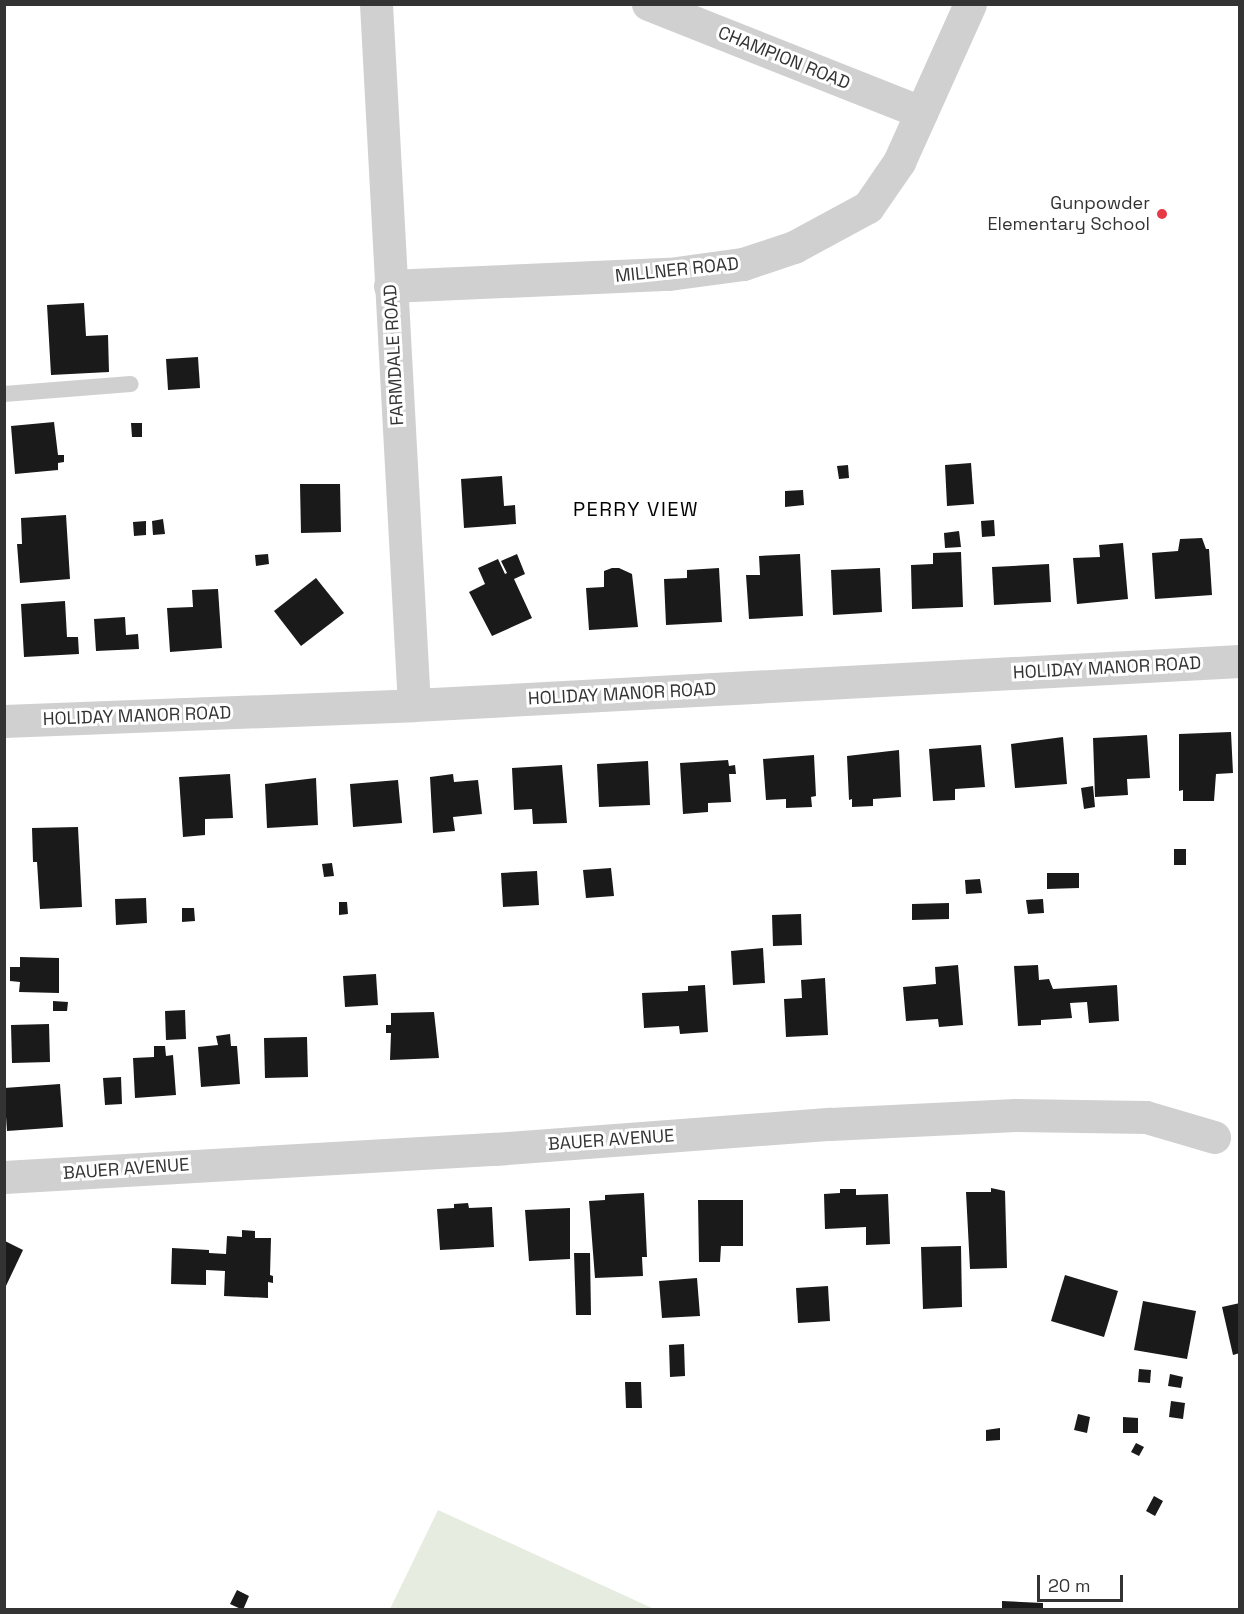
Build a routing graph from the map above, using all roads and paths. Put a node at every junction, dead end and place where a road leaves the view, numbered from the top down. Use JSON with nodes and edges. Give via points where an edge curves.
{"nodes":[{"id":1,"x":376,"y":4,"type":"edge"},
{"id":2,"x":648,"y":4,"type":"edge"},
{"id":3,"x":970,"y":4,"type":"edge"},
{"id":4,"x":921,"y":112,"type":"junction"},
{"id":5,"x":390,"y":286,"type":"junction"},
{"id":6,"x":131,"y":384,"type":"dead end"},
{"id":7,"x":4,"y":394,"type":"edge"},
{"id":8,"x":1239,"y":661,"type":"edge"},
{"id":9,"x":414,"y":705,"type":"junction"},
{"id":10,"x":4,"y":721,"type":"edge"},
{"id":11,"x":1214,"y":1137,"type":"dead end"},
{"id":12,"x":4,"y":1177,"type":"edge"}],
"edges":[{"from":1,"to":5,"type":"street","name":"FARMDALE ROAD"},
{"from":2,"to":4,"type":"street","name":"CHAMPION ROAD"},
{"from":3,"to":4,"type":"street","name":"MILLNER ROAD"},
{"from":4,"to":5,"type":"street","name":"MILLNER ROAD","via":[[898,162],[868,207],[794,247],[743,264],[657,274]]},
{"from":5,"to":9,"type":"street","name":"FARMDALE ROAD"},
{"from":6,"to":7,"type":"lane"},
{"from":8,"to":9,"type":"street","name":"HOLIDAY MANOR ROAD"},
{"from":9,"to":10,"type":"street","name":"HOLIDAY MANOR ROAD"},
{"from":11,"to":12,"type":"street","name":"BAUER AVENUE","via":[[1146,1117],[1015,1115]]}]}
